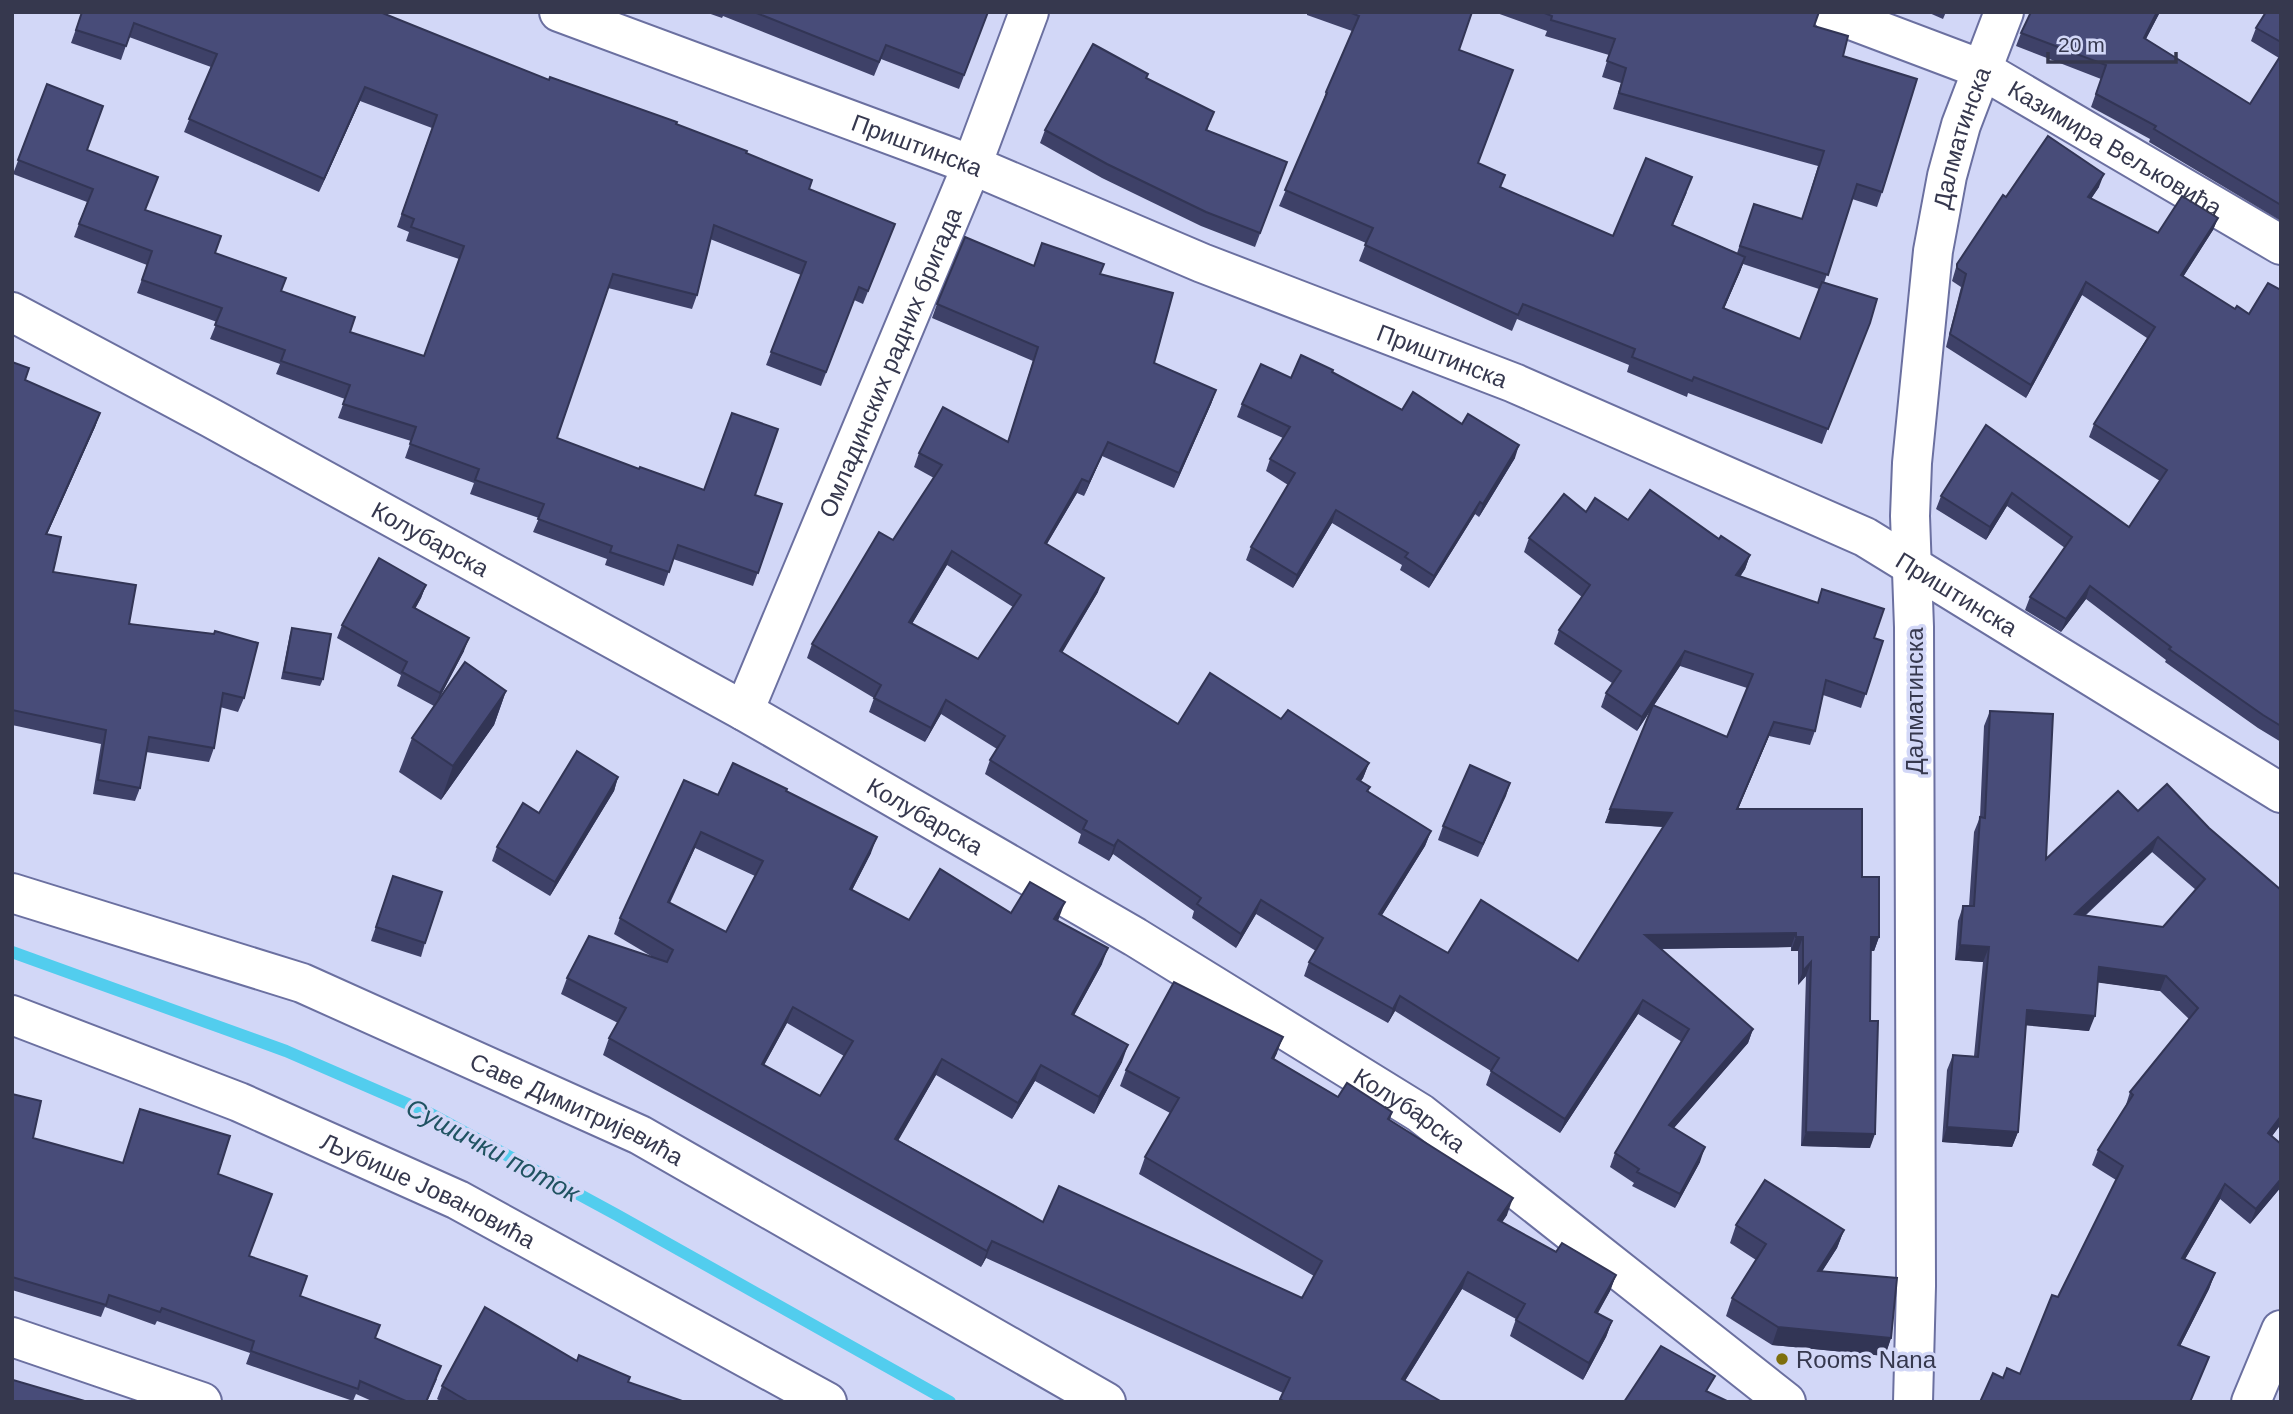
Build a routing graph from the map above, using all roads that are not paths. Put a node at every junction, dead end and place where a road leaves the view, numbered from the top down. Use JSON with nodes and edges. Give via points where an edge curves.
{"nodes":[{"id":1,"x":559,"y":12,"type":"edge"},
{"id":2,"x":1029,"y":12,"type":"edge"},
{"id":3,"x":1830,"y":12,"type":"edge"},
{"id":4,"x":2004,"y":12,"type":"edge"},
{"id":5,"x":1981,"y":69,"type":"junction"},
{"id":6,"x":972,"y":165,"type":"junction"},
{"id":7,"x":2281,"y":244,"type":"edge"},
{"id":8,"x":12,"y":312,"type":"edge"},
{"id":9,"x":1913,"y":568,"type":"junction"},
{"id":10,"x":744,"y":711,"type":"junction"},
{"id":11,"x":2281,"y":793,"type":"edge"},
{"id":12,"x":12,"y":893,"type":"edge"},
{"id":13,"x":12,"y":1016,"type":"edge"},
{"id":14,"x":2281,"y":1330,"type":"edge"},
{"id":15,"x":12,"y":1337,"type":"edge"},
{"id":16,"x":202,"y":1402,"type":"edge"},
{"id":17,"x":827,"y":1402,"type":"edge"},
{"id":18,"x":1107,"y":1402,"type":"edge"},
{"id":19,"x":1786,"y":1402,"type":"edge"},
{"id":20,"x":1913,"y":1402,"type":"edge"},
{"id":21,"x":2250,"y":1402,"type":"edge"}],
"edges":[{"from":1,"to":6,"type":"street","name":"Приштинска"},
{"from":2,"to":6,"type":"street","name":"Омладинских радних бригада"},
{"from":3,"to":5,"type":"street","name":"Казимира Вељковића"},
{"from":4,"to":5,"type":"street","name":"Далматинска"},
{"from":5,"to":7,"type":"street","name":"Казимира Вељковића"},
{"from":5,"to":9,"type":"street","name":"Далматинска","via":[[1947,176],[1933,251],[1913,463]]},
{"from":6,"to":9,"type":"street","name":"Приштинска","via":[[1202,263],[1514,383],[1865,537]]},
{"from":6,"to":10,"type":"street","name":"Омладинских радних бригада"},
{"from":8,"to":10,"type":"street","name":"Колубарска"},
{"from":9,"to":11,"type":"street","name":"Приштинска"},
{"from":9,"to":20,"type":"street","name":"Далматинска"},
{"from":10,"to":19,"type":"street","name":"Колубарска","via":[[1135,937],[1420,1112]]},
{"from":12,"to":18,"type":"street","name":"Саве Димитријевића","via":[[302,983],[640,1135]]},
{"from":13,"to":17,"type":"street","name":"Љубише Јовановића","via":[[239,1102],[458,1200]]},
{"from":14,"to":21,"type":"street"},
{"from":15,"to":16,"type":"street"}]}
